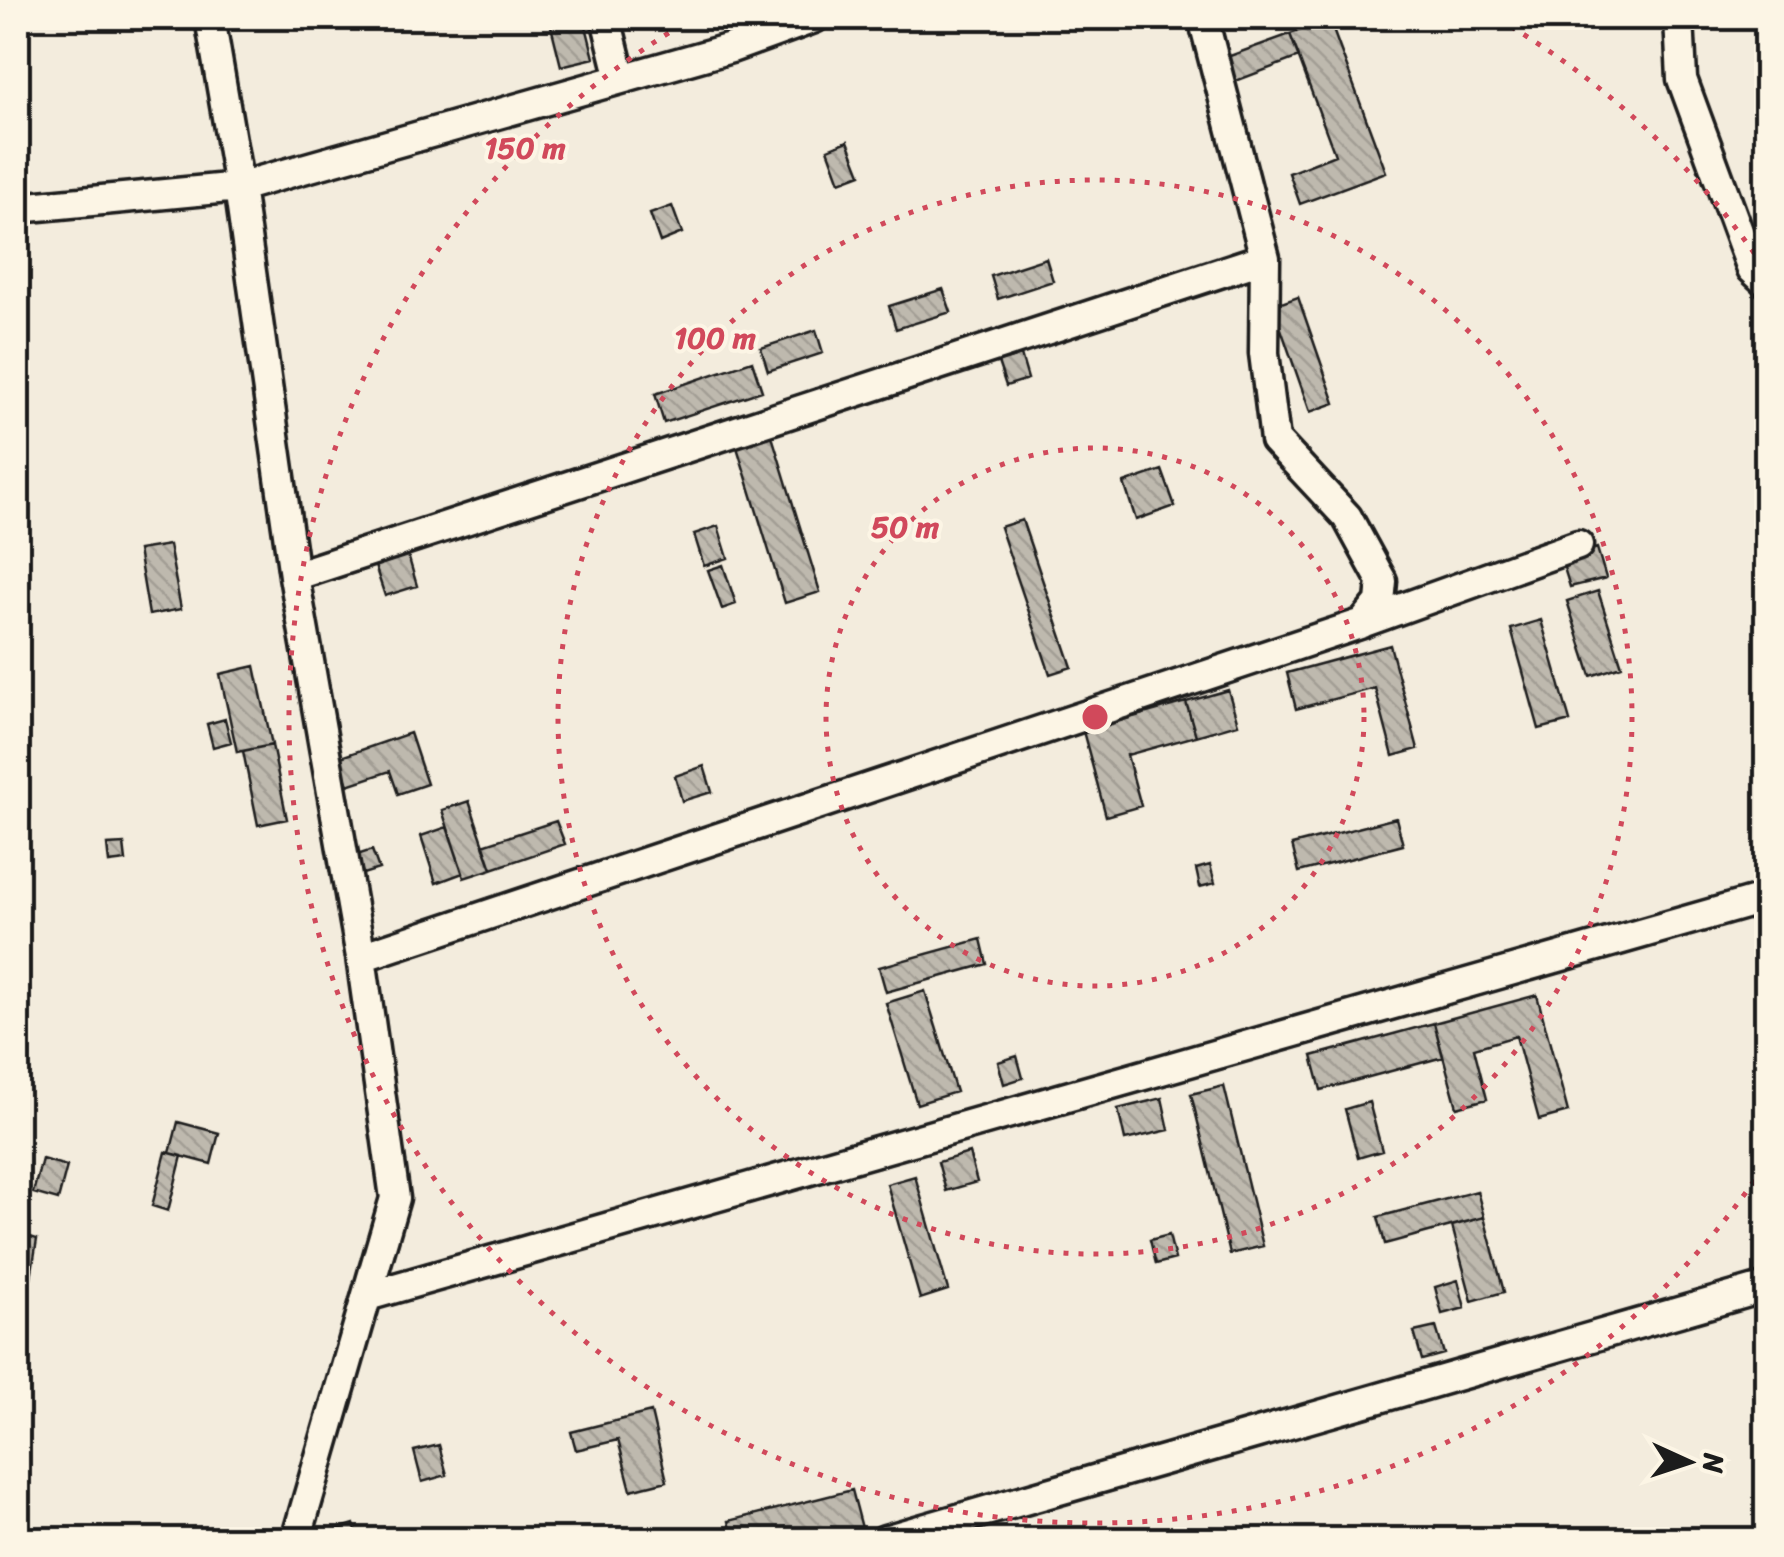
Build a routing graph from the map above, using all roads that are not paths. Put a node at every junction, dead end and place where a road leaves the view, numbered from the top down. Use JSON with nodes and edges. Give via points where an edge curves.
{"nodes":[{"id":1,"x":210,"y":18,"type":"edge"},
{"id":2,"x":606,"y":18,"type":"edge"},
{"id":3,"x":814,"y":18,"type":"edge"},
{"id":4,"x":1203,"y":18,"type":"edge"},
{"id":5,"x":1680,"y":18,"type":"edge"},
{"id":6,"x":621,"y":78,"type":"junction"},
{"id":7,"x":239,"y":187,"type":"junction"},
{"id":8,"x":18,"y":208,"type":"edge"},
{"id":9,"x":1264,"y":258,"type":"junction"},
{"id":10,"x":1766,"y":282,"type":"edge"},
{"id":11,"x":1578,"y":545,"type":"dead end"},
{"id":12,"x":294,"y":576,"type":"junction"},
{"id":13,"x":1363,"y":623,"type":"junction"},
{"id":14,"x":1766,"y":898,"type":"edge"},
{"id":15,"x":361,"y":957,"type":"junction"},
{"id":16,"x":1766,"y":1287,"type":"edge"},
{"id":17,"x":367,"y":1296,"type":"junction"},
{"id":18,"x":296,"y":1540,"type":"edge"},
{"id":19,"x":885,"y":1540,"type":"edge"}],
"edges":[{"from":1,"to":7,"type":"street"},
{"from":2,"to":6,"type":"street"},
{"from":3,"to":6,"type":"street"},
{"from":4,"to":9,"type":"street"},
{"from":5,"to":10,"type":"street","via":[[1682,79],[1752,270]]},
{"from":6,"to":7,"type":"street"},
{"from":7,"to":8,"type":"street"},
{"from":7,"to":12,"type":"street"},
{"from":9,"to":12,"type":"street"},
{"from":9,"to":13,"type":"street","via":[[1264,353],[1276,440],[1347,517],[1382,581],[1380,602]]},
{"from":11,"to":13,"type":"street"},
{"from":12,"to":15,"type":"street"},
{"from":13,"to":15,"type":"street"},
{"from":14,"to":17,"type":"street"},
{"from":15,"to":17,"type":"street","via":[[396,1198]]},
{"from":16,"to":19,"type":"street"},
{"from":17,"to":18,"type":"street"}]}
